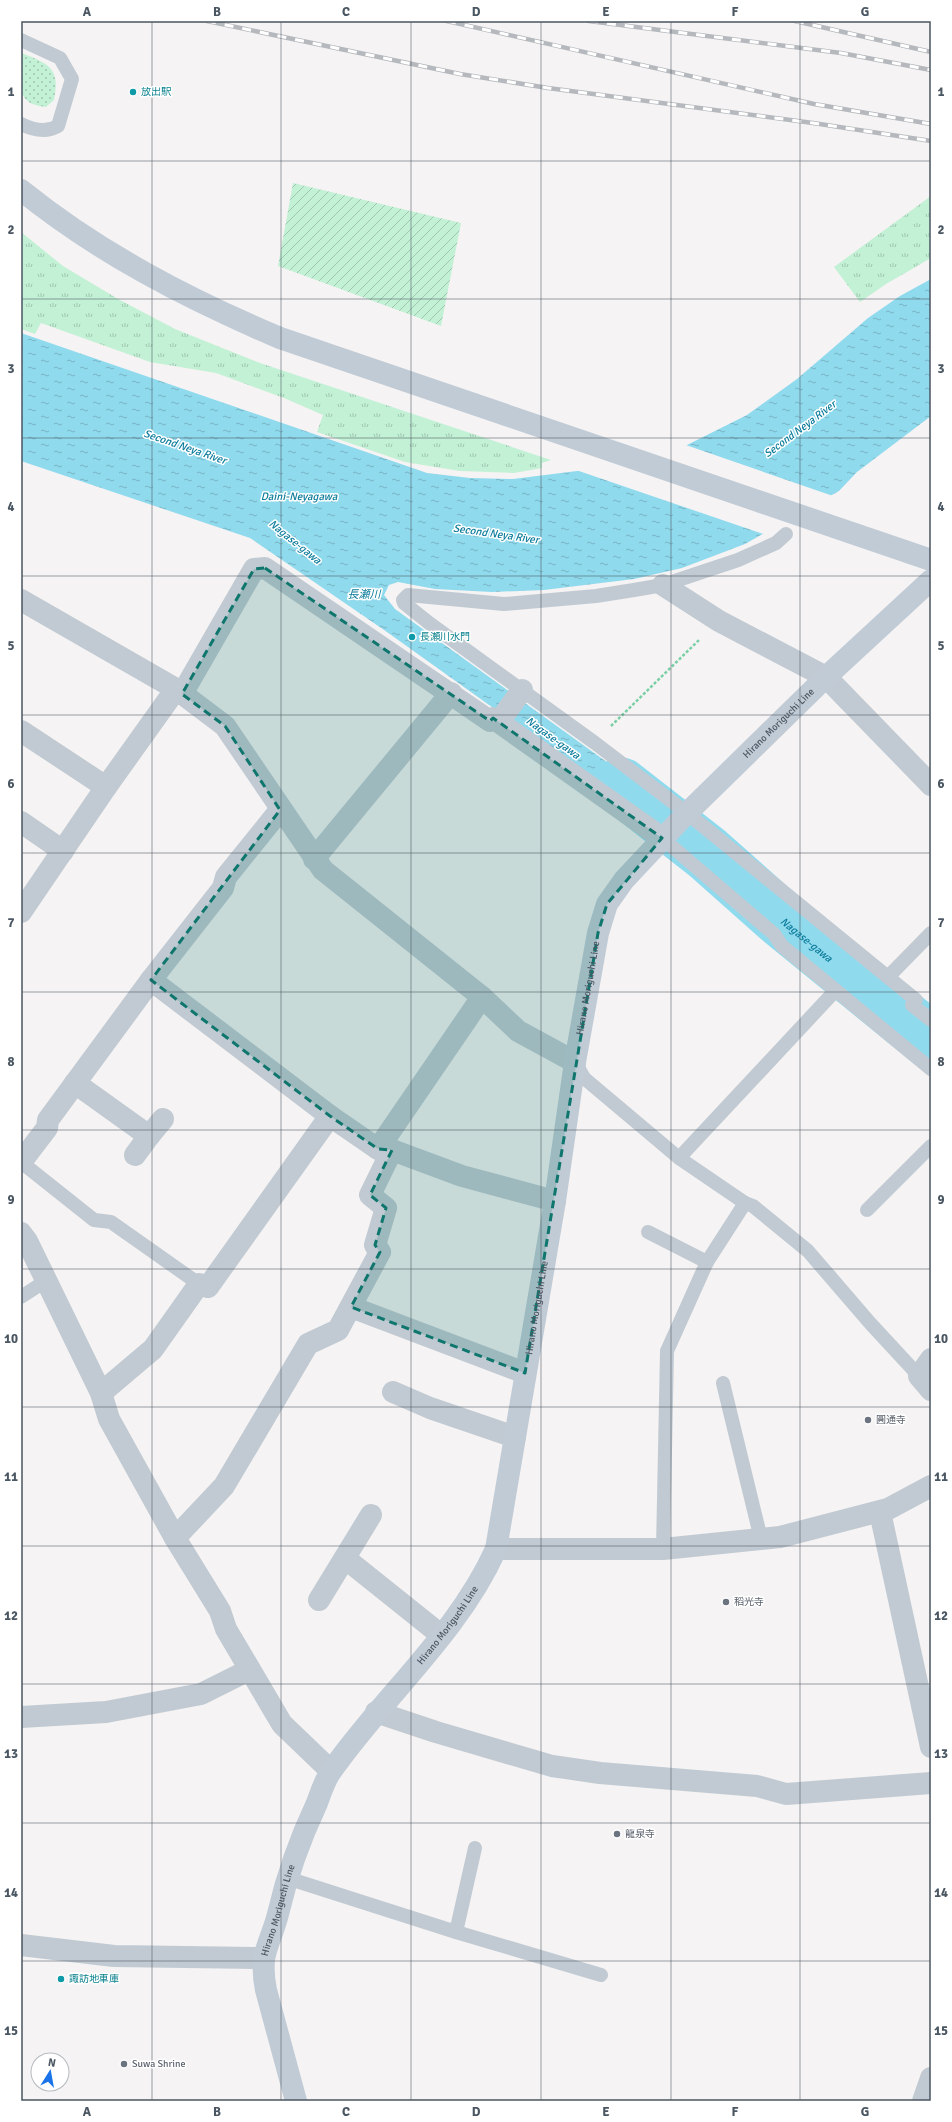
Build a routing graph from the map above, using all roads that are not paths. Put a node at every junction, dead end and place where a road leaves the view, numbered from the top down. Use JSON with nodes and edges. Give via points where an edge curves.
{"nodes":[{"id":1,"x":21,"y":40,"type":"edge"},
{"id":2,"x":21,"y":124,"type":"edge"},
{"id":3,"x":21,"y":190,"type":"edge"},
{"id":4,"x":786,"y":534,"type":"dead end"},
{"id":5,"x":931,"y":560,"type":"edge"},
{"id":6,"x":931,"y":580,"type":"edge"},
{"id":7,"x":663,"y":585,"type":"junction"},
{"id":8,"x":21,"y":600,"type":"edge"},
{"id":9,"x":826,"y":677,"type":"junction"},
{"id":10,"x":179,"y":692,"type":"junction"},
{"id":11,"x":521,"y":692,"type":"junction"},
{"id":12,"x":451,"y":693,"type":"junction"},
{"id":13,"x":500,"y":720,"type":"junction"},
{"id":14,"x":21,"y":731,"type":"edge"},
{"id":15,"x":931,"y":785,"type":"edge"},
{"id":16,"x":106,"y":787,"type":"junction"},
{"id":17,"x":280,"y":810,"type":"junction"},
{"id":18,"x":685,"y":815,"type":"junction"},
{"id":19,"x":21,"y":822,"type":"edge"},
{"id":20,"x":664,"y":836,"type":"junction"},
{"id":21,"x":63,"y":851,"type":"junction"},
{"id":22,"x":314,"y":859,"type":"junction"},
{"id":23,"x":21,"y":912,"type":"edge"},
{"id":24,"x":931,"y":933,"type":"edge"},
{"id":25,"x":888,"y":977,"type":"junction"},
{"id":26,"x":151,"y":980,"type":"junction"},
{"id":27,"x":835,"y":991,"type":"junction"},
{"id":28,"x":482,"y":997,"type":"junction"},
{"id":29,"x":931,"y":1020,"type":"edge"},
{"id":30,"x":575,"y":1062,"type":"junction"},
{"id":31,"x":931,"y":1069,"type":"edge"},
{"id":32,"x":76,"y":1083,"type":"junction"},
{"id":33,"x":330,"y":1116,"type":"junction"},
{"id":34,"x":163,"y":1119,"type":"dead end"},
{"id":35,"x":149,"y":1136,"type":"junction"},
{"id":36,"x":931,"y":1146,"type":"edge"},
{"id":37,"x":385,"y":1149,"type":"junction"},
{"id":38,"x":135,"y":1155,"type":"dead end"},
{"id":39,"x":679,"y":1158,"type":"junction"},
{"id":40,"x":21,"y":1162,"type":"edge"},
{"id":41,"x":555,"y":1201,"type":"junction"},
{"id":42,"x":745,"y":1203,"type":"junction"},
{"id":43,"x":867,"y":1210,"type":"dead end"},
{"id":44,"x":648,"y":1232,"type":"dead end"},
{"id":45,"x":21,"y":1234,"type":"edge"},
{"id":46,"x":706,"y":1262,"type":"junction"},
{"id":47,"x":47,"y":1280,"type":"junction"},
{"id":48,"x":199,"y":1284,"type":"junction"},
{"id":49,"x":21,"y":1297,"type":"edge"},
{"id":50,"x":351,"y":1307,"type":"junction"},
{"id":51,"x":525,"y":1373,"type":"junction"},
{"id":52,"x":927,"y":1375,"type":"edge"},
{"id":53,"x":722,"y":1383,"type":"dead end"},
{"id":54,"x":101,"y":1392,"type":"junction"},
{"id":55,"x":393,"y":1392,"type":"dead end"},
{"id":56,"x":515,"y":1437,"type":"junction"},
{"id":57,"x":931,"y":1486,"type":"edge"},
{"id":58,"x":880,"y":1512,"type":"junction"},
{"id":59,"x":371,"y":1515,"type":"dead end"},
{"id":60,"x":175,"y":1538,"type":"junction"},
{"id":61,"x":761,"y":1538,"type":"junction"},
{"id":62,"x":496,"y":1549,"type":"junction"},
{"id":63,"x":663,"y":1549,"type":"junction"},
{"id":64,"x":346,"y":1559,"type":"junction"},
{"id":65,"x":320,"y":1600,"type":"dead end"},
{"id":66,"x":441,"y":1635,"type":"junction"},
{"id":67,"x":249,"y":1670,"type":"junction"},
{"id":68,"x":376,"y":1712,"type":"junction"},
{"id":69,"x":21,"y":1717,"type":"edge"},
{"id":70,"x":931,"y":1747,"type":"edge"},
{"id":71,"x":331,"y":1772,"type":"junction"},
{"id":72,"x":931,"y":1783,"type":"edge"},
{"id":73,"x":475,"y":1848,"type":"dead end"},
{"id":74,"x":287,"y":1878,"type":"junction"},
{"id":75,"x":456,"y":1932,"type":"junction"},
{"id":76,"x":21,"y":1945,"type":"edge"},
{"id":77,"x":264,"y":1958,"type":"junction"},
{"id":78,"x":601,"y":1974,"type":"dead end"},
{"id":79,"x":931,"y":2078,"type":"edge"},
{"id":80,"x":296,"y":2101,"type":"edge"},
{"id":81,"x":922,"y":2101,"type":"edge"}],
"edges":[{"from":1,"to":2,"type":"lane","via":[[60,58],[72,79],[58,126],[51,130],[37,130]]},
{"from":3,"to":5,"type":"main road","via":[[53,216],[164,284],[218,312],[287,341]]},
{"from":4,"to":7,"type":"lane","via":[[776,543],[738,560]]},
{"from":6,"to":9,"type":"main road","name":"Hirano Moriguchi Line"},
{"from":7,"to":9,"type":"street","via":[[719,621]]},
{"from":7,"to":11,"type":"lane","via":[[596,596],[504,604],[405,596],[404,603]]},
{"from":8,"to":10,"type":"street"},
{"from":9,"to":15,"type":"street"},
{"from":9,"to":18,"type":"main road","name":"Hirano Moriguchi Line"},
{"from":10,"to":12,"type":"street","via":[[254,569],[265,568]]},
{"from":10,"to":16,"type":"street"},
{"from":10,"to":17,"type":"street","via":[[225,726]]},
{"from":11,"to":13,"type":"street"},
{"from":11,"to":18,"type":"lane","via":[[595,742]]},
{"from":12,"to":13,"type":"street","via":[[490,721],[493,718]]},
{"from":12,"to":22,"type":"street"},
{"from":13,"to":20,"type":"street"},
{"from":14,"to":16,"type":"street"},
{"from":16,"to":21,"type":"street"},
{"from":17,"to":22,"type":"street"},
{"from":17,"to":26,"type":"street","via":[[226,877],[223,888]]},
{"from":18,"to":20,"type":"main road","name":"Hirano Moriguchi Line"},
{"from":18,"to":25,"type":"lane"},
{"from":19,"to":21,"type":"street"},
{"from":20,"to":27,"type":"lane","via":[[774,934],[782,946]]},
{"from":20,"to":30,"type":"main road","name":"Hirano Moriguchi Line","via":[[624,880],[607,904],[598,933]]},
{"from":21,"to":23,"type":"street"},
{"from":22,"to":28,"type":"street","via":[[323,870]]},
{"from":24,"to":25,"type":"lane"},
{"from":25,"to":29,"type":"lane","via":[[916,1000],[912,1005]]},
{"from":26,"to":32,"type":"street"},
{"from":26,"to":33,"type":"street"},
{"from":27,"to":31,"type":"lane"},
{"from":27,"to":39,"type":"lane"},
{"from":28,"to":30,"type":"street","via":[[518,1030]]},
{"from":28,"to":37,"type":"street"},
{"from":30,"to":39,"type":"lane","via":[[584,1078]]},
{"from":30,"to":41,"type":"main road","name":"Hirano Moriguchi Line"},
{"from":32,"to":35,"type":"street"},
{"from":32,"to":40,"type":"street"},
{"from":33,"to":37,"type":"street"},
{"from":33,"to":48,"type":"street","via":[[208,1287]]},
{"from":34,"to":35,"type":"street"},
{"from":35,"to":38,"type":"street"},
{"from":36,"to":43,"type":"lane"},
{"from":37,"to":41,"type":"street","via":[[462,1176]]},
{"from":37,"to":50,"type":"street","via":[[370,1195],[386,1208],[375,1245],[380,1252]]},
{"from":39,"to":42,"type":"lane"},
{"from":40,"to":48,"type":"lane","via":[[94,1220],[111,1222]]},
{"from":41,"to":51,"type":"main road","name":"Hirano Moriguchi Line"},
{"from":42,"to":46,"type":"lane"},
{"from":42,"to":52,"type":"lane","via":[[753,1206],[808,1251],[870,1323]]},
{"from":44,"to":46,"type":"lane"},
{"from":45,"to":47,"type":"street","via":[[28,1241]]},
{"from":46,"to":63,"type":"lane","via":[[667,1351]]},
{"from":47,"to":49,"type":"lane"},
{"from":47,"to":54,"type":"street"},
{"from":48,"to":54,"type":"street","via":[[153,1349]]},
{"from":50,"to":51,"type":"street"},
{"from":50,"to":60,"type":"street","via":[[338,1330],[308,1344],[224,1486]]},
{"from":51,"to":56,"type":"main road","name":"Hirano Moriguchi Line"},
{"from":53,"to":61,"type":"lane"},
{"from":54,"to":60,"type":"street","via":[[109,1419]]},
{"from":55,"to":56,"type":"street","via":[[430,1408]]},
{"from":56,"to":62,"type":"main road","name":"Hirano Moriguchi Line"},
{"from":57,"to":58,"type":"street"},
{"from":58,"to":61,"type":"street","via":[[780,1537]]},
{"from":58,"to":70,"type":"street"},
{"from":59,"to":64,"type":"street"},
{"from":60,"to":67,"type":"street","via":[[220,1611],[226,1629]]},
{"from":61,"to":63,"type":"street"},
{"from":62,"to":63,"type":"street"},
{"from":62,"to":66,"type":"main road","name":"Hirano Moriguchi Line","via":[[484,1576]]},
{"from":64,"to":65,"type":"street"},
{"from":64,"to":66,"type":"street"},
{"from":66,"to":68,"type":"main road","name":"Hirano Moriguchi Line"},
{"from":67,"to":69,"type":"street","via":[[201,1694],[106,1712]]},
{"from":67,"to":71,"type":"street","via":[[282,1724]]},
{"from":68,"to":71,"type":"main road","name":"Hirano Moriguchi Line"},
{"from":68,"to":72,"type":"street","via":[[552,1766],[600,1773],[757,1786],[786,1794]]},
{"from":71,"to":74,"type":"main road","name":"Hirano Moriguchi Line","via":[[299,1841]]},
{"from":73,"to":75,"type":"lane"},
{"from":74,"to":75,"type":"lane"},
{"from":74,"to":77,"type":"main road","name":"Hirano Moriguchi Line","via":[[275,1929]]},
{"from":75,"to":78,"type":"lane"},
{"from":76,"to":77,"type":"street","via":[[114,1956]]},
{"from":77,"to":80,"type":"main road","name":"Hirano Moriguchi Line","via":[[263,1975],[266,1990]]},
{"from":79,"to":81,"type":"street"}]}
